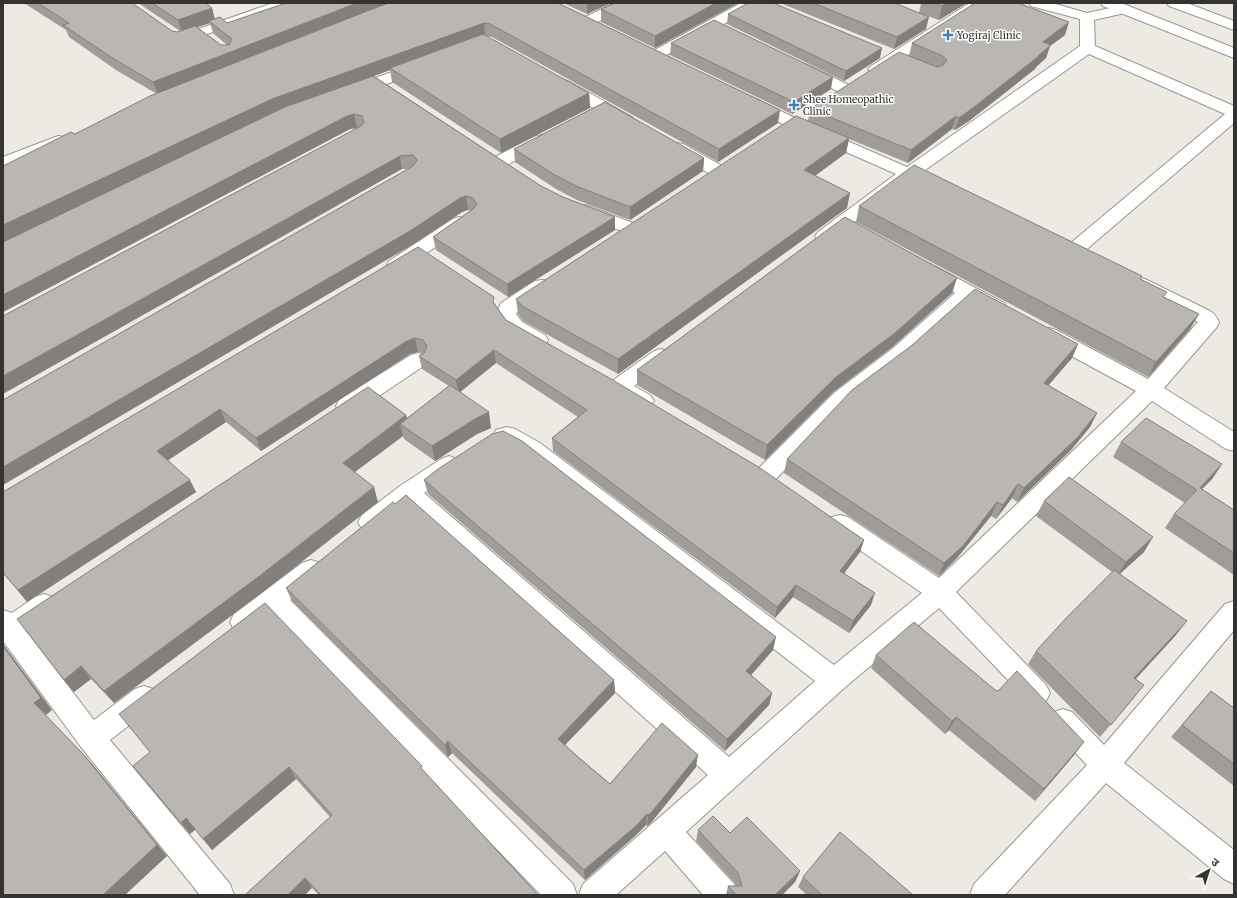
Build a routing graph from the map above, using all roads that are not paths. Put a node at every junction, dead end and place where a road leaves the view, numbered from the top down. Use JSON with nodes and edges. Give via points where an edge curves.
{"nodes":[{"id":1,"x":284,"y":3,"type":"edge"},
{"id":2,"x":627,"y":3,"type":"edge"},
{"id":3,"x":752,"y":3,"type":"edge"},
{"id":4,"x":980,"y":3,"type":"edge"},
{"id":5,"x":1036,"y":3,"type":"edge"},
{"id":6,"x":1108,"y":3,"type":"edge"},
{"id":7,"x":1174,"y":3,"type":"edge"},
{"id":8,"x":1124,"y":9,"type":"junction"},
{"id":9,"x":1087,"y":17,"type":"junction"},
{"id":10,"x":713,"y":24,"type":"junction"},
{"id":11,"x":1234,"y":26,"type":"edge"},
{"id":12,"x":600,"y":29,"type":"edge"},
{"id":13,"x":169,"y":31,"type":"edge"},
{"id":14,"x":726,"y":31,"type":"edge"},
{"id":15,"x":201,"y":32,"type":"junction"},
{"id":16,"x":212,"y":40,"type":"edge"},
{"id":17,"x":642,"y":48,"type":"edge"},
{"id":18,"x":1088,"y":48,"type":"junction"},
{"id":19,"x":1234,"y":53,"type":"edge"},
{"id":20,"x":656,"y":55,"type":"junction"},
{"id":21,"x":436,"y":60,"type":"edge"},
{"id":22,"x":789,"y":62,"type":"edge"},
{"id":23,"x":673,"y":63,"type":"edge"},
{"id":24,"x":552,"y":78,"type":"edge"},
{"id":25,"x":379,"y":82,"type":"junction"},
{"id":26,"x":398,"y":94,"type":"edge"},
{"id":27,"x":341,"y":95,"type":"edge"},
{"id":28,"x":739,"y":96,"type":"edge"},
{"id":29,"x":605,"y":108,"type":"junction"},
{"id":30,"x":813,"y":110,"type":"edge"},
{"id":31,"x":1234,"y":113,"type":"edge"},
{"id":32,"x":590,"y":116,"type":"edge"},
{"id":33,"x":793,"y":123,"type":"junction"},
{"id":34,"x":638,"y":126,"type":"edge"},
{"id":35,"x":555,"y":133,"type":"edge"},
{"id":36,"x":774,"y":135,"type":"edge"},
{"id":37,"x":70,"y":136,"type":"edge"},
{"id":38,"x":665,"y":141,"type":"edge"},
{"id":39,"x":500,"y":162,"type":"edge"},
{"id":40,"x":3,"y":163,"type":"edge"},
{"id":41,"x":718,"y":171,"type":"edge"},
{"id":42,"x":909,"y":172,"type":"junction"},
{"id":43,"x":952,"y":193,"type":"edge"},
{"id":44,"x":570,"y":205,"type":"edge"},
{"id":45,"x":468,"y":217,"type":"edge"},
{"id":46,"x":842,"y":223,"type":"junction"},
{"id":47,"x":862,"y":234,"type":"edge"},
{"id":48,"x":612,"y":242,"type":"edge"},
{"id":49,"x":810,"y":246,"type":"edge"},
{"id":50,"x":1093,"y":261,"type":"edge"},
{"id":51,"x":915,"y":263,"type":"edge"},
{"id":52,"x":379,"y":275,"type":"edge"},
{"id":53,"x":1121,"y":275,"type":"edge"},
{"id":54,"x":553,"y":279,"type":"edge"},
{"id":55,"x":968,"y":292,"type":"junction"},
{"id":56,"x":1010,"y":315,"type":"edge"},
{"id":57,"x":1032,"y":326,"type":"edge"},
{"id":58,"x":676,"y":344,"type":"edge"},
{"id":59,"x":554,"y":349,"type":"edge"},
{"id":60,"x":418,"y":360,"type":"dead end"},
{"id":61,"x":1151,"y":390,"type":"junction"},
{"id":62,"x":658,"y":410,"type":"edge"},
{"id":63,"x":332,"y":417,"type":"edge"},
{"id":64,"x":1234,"y":444,"type":"edge"},
{"id":65,"x":767,"y":475,"type":"edge"},
{"id":66,"x":408,"y":492,"type":"junction"},
{"id":67,"x":825,"y":513,"type":"edge"},
{"id":68,"x":353,"y":536,"type":"edge"},
{"id":69,"x":328,"y":556,"type":"edge"},
{"id":70,"x":940,"y":592,"type":"junction"},
{"id":71,"x":61,"y":594,"type":"edge"},
{"id":72,"x":273,"y":600,"type":"junction"},
{"id":73,"x":1234,"y":612,"type":"edge"},
{"id":74,"x":6,"y":625,"type":"edge"},
{"id":75,"x":229,"y":633,"type":"edge"},
{"id":76,"x":834,"y":681,"type":"junction"},
{"id":77,"x":160,"y":686,"type":"edge"},
{"id":78,"x":91,"y":738,"type":"junction"},
{"id":79,"x":1105,"y":765,"type":"junction"},
{"id":80,"x":729,"y":775,"type":"junction"},
{"id":81,"x":666,"y":831,"type":"junction"},
{"id":82,"x":1234,"y":869,"type":"edge"},
{"id":83,"x":219,"y":895,"type":"edge"},
{"id":84,"x":562,"y":895,"type":"edge"},
{"id":85,"x":594,"y":895,"type":"edge"},
{"id":86,"x":723,"y":895,"type":"edge"},
{"id":87,"x":985,"y":895,"type":"edge"}],
"edges":[{"from":1,"to":15,"type":"lane"},
{"from":2,"to":12,"type":"street","via":[[579,19]]},
{"from":3,"to":10,"type":"street"},
{"from":4,"to":22,"type":"street","via":[[933,25],[894,56],[849,86]]},
{"from":5,"to":9,"type":"street"},
{"from":6,"to":8,"type":"street"},
{"from":7,"to":11,"type":"street"},
{"from":8,"to":9,"type":"street"},
{"from":8,"to":19,"type":"street"},
{"from":9,"to":18,"type":"street"},
{"from":10,"to":14,"type":"street"},
{"from":10,"to":20,"type":"street"},
{"from":13,"to":15,"type":"lane","via":[[181,39]]},
{"from":15,"to":16,"type":"lane"},
{"from":17,"to":20,"type":"street"},
{"from":18,"to":31,"type":"street"},
{"from":18,"to":42,"type":"street"},
{"from":20,"to":23,"type":"street"},
{"from":21,"to":25,"type":"street"},
{"from":24,"to":29,"type":"street"},
{"from":25,"to":26,"type":"street"},
{"from":25,"to":27,"type":"street"},
{"from":28,"to":33,"type":"street"},
{"from":29,"to":32,"type":"street"},
{"from":29,"to":34,"type":"street"},
{"from":30,"to":33,"type":"street"},
{"from":31,"to":50,"type":"street","via":[[1066,247]]},
{"from":33,"to":36,"type":"street"},
{"from":33,"to":42,"type":"street"},
{"from":35,"to":39,"type":"street"},
{"from":37,"to":40,"type":"street"},
{"from":38,"to":41,"type":"street"},
{"from":42,"to":43,"type":"street"},
{"from":42,"to":46,"type":"street"},
{"from":44,"to":48,"type":"street","via":[[638,225]]},
{"from":45,"to":52,"type":"street","via":[[426,255]]},
{"from":46,"to":47,"type":"street"},
{"from":46,"to":49,"type":"street"},
{"from":51,"to":55,"type":"street"},
{"from":53,"to":61,"type":"street","via":[[1208,319],[1209,323]]},
{"from":54,"to":59,"type":"street","via":[[501,304],[515,327]]},
{"from":55,"to":56,"type":"street"},
{"from":55,"to":65,"type":"street","via":[[899,354],[841,398]]},
{"from":57,"to":61,"type":"street"},
{"from":58,"to":62,"type":"street","via":[[613,383]]},
{"from":60,"to":63,"type":"street"},
{"from":61,"to":64,"type":"street"},
{"from":61,"to":70,"type":"street"},
{"from":66,"to":68,"type":"street"},
{"from":66,"to":76,"type":"street","via":[[476,448],[507,435],[532,449]]},
{"from":66,"to":80,"type":"street"},
{"from":67,"to":70,"type":"street"},
{"from":69,"to":72,"type":"street"},
{"from":70,"to":76,"type":"street"},
{"from":70,"to":79,"type":"street"},
{"from":71,"to":74,"type":"street"},
{"from":72,"to":75,"type":"street"},
{"from":72,"to":84,"type":"street"},
{"from":73,"to":79,"type":"street"},
{"from":74,"to":78,"type":"street"},
{"from":76,"to":80,"type":"street"},
{"from":77,"to":78,"type":"street"},
{"from":78,"to":83,"type":"street"},
{"from":79,"to":82,"type":"street"},
{"from":79,"to":87,"type":"street"},
{"from":80,"to":81,"type":"street"},
{"from":81,"to":85,"type":"street"},
{"from":81,"to":86,"type":"street"}]}
